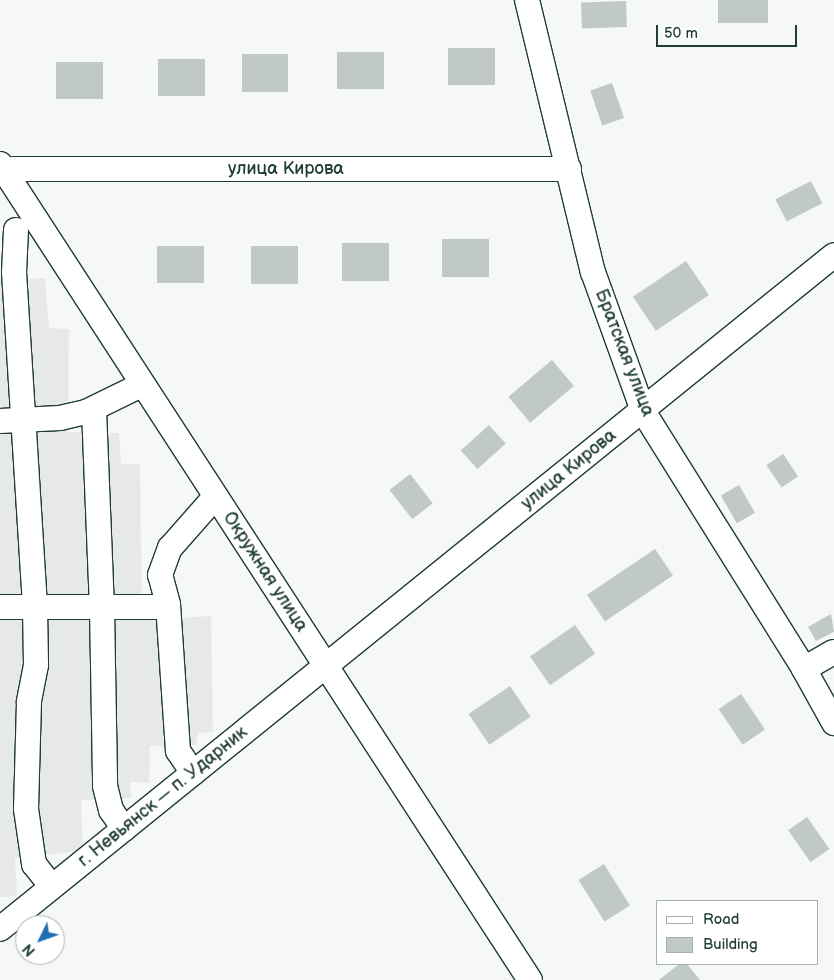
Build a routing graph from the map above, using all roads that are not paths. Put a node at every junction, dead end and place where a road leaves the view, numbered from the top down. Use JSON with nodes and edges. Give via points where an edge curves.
{"nodes":[{"id":1,"x":527,"y":0,"type":"edge"},
{"id":2,"x":2,"y":167,"type":"edge"},
{"id":3,"x":569,"y":169,"type":"junction"},
{"id":4,"x":17,"y":226,"type":"edge"},
{"id":5,"x":834,"y":255,"type":"edge"},
{"id":6,"x":141,"y":384,"type":"junction"},
{"id":7,"x":94,"y":410,"type":"junction"},
{"id":8,"x":643,"y":412,"type":"junction"},
{"id":9,"x":0,"y":420,"type":"edge"},
{"id":10,"x":24,"y":420,"type":"junction"},
{"id":11,"x":215,"y":497,"type":"junction"},
{"id":12,"x":0,"y":607,"type":"edge"},
{"id":13,"x":35,"y":607,"type":"junction"},
{"id":14,"x":102,"y":607,"type":"junction"},
{"id":15,"x":168,"y":607,"type":"junction"},
{"id":16,"x":834,"y":652,"type":"edge"},
{"id":17,"x":326,"y":665,"type":"junction"},
{"id":18,"x":804,"y":668,"type":"junction"},
{"id":19,"x":834,"y":723,"type":"edge"},
{"id":20,"x":193,"y":773,"type":"junction"},
{"id":21,"x":124,"y":829,"type":"junction"},
{"id":22,"x":52,"y":887,"type":"junction"},
{"id":23,"x":4,"y":921,"type":"edge"},
{"id":24,"x":530,"y":980,"type":"edge"}],
"edges":[{"from":1,"to":3,"type":"street","name":"Братская улица"},
{"from":2,"to":3,"type":"street","name":"улица Кирова"},
{"from":2,"to":4,"type":"street","name":"Окружная улица"},
{"from":3,"to":8,"type":"street","name":"Братская улица","via":[[593,272]]},
{"from":4,"to":6,"type":"street","name":"Окружная улица"},
{"from":4,"to":10,"type":"street","via":[[14,272]]},
{"from":5,"to":8,"type":"street","name":"улица Кирова"},
{"from":6,"to":7,"type":"street"},
{"from":6,"to":11,"type":"street","name":"Окружная улица"},
{"from":7,"to":10,"type":"street","via":[[60,418]]},
{"from":7,"to":14,"type":"street"},
{"from":8,"to":17,"type":"street","name":"улица Кирова"},
{"from":8,"to":18,"type":"street","name":"Братская улица"},
{"from":9,"to":10,"type":"street"},
{"from":10,"to":13,"type":"street"},
{"from":11,"to":15,"type":"street","via":[[164,556],[160,574]]},
{"from":11,"to":17,"type":"street","name":"Окружная улица"},
{"from":12,"to":13,"type":"street"},
{"from":13,"to":14,"type":"street"},
{"from":13,"to":22,"type":"street","via":[[36,665],[29,702],[26,809],[34,864]]},
{"from":14,"to":15,"type":"street"},
{"from":14,"to":21,"type":"street","via":[[105,786],[111,810]]},
{"from":15,"to":20,"type":"street","via":[[178,751]]},
{"from":16,"to":18,"type":"street"},
{"from":17,"to":20,"type":"street","name":"г. Невьянск — п. Ударник"},
{"from":17,"to":24,"type":"street","name":"Окружная улица"},
{"from":18,"to":19,"type":"street","name":"Братская улица"},
{"from":20,"to":21,"type":"street","name":"г. Невьянск — п. Ударник"},
{"from":21,"to":22,"type":"street","name":"г. Невьянск — п. Ударник"},
{"from":22,"to":23,"type":"street","name":"г. Невьянск — п. Ударник"}]}
